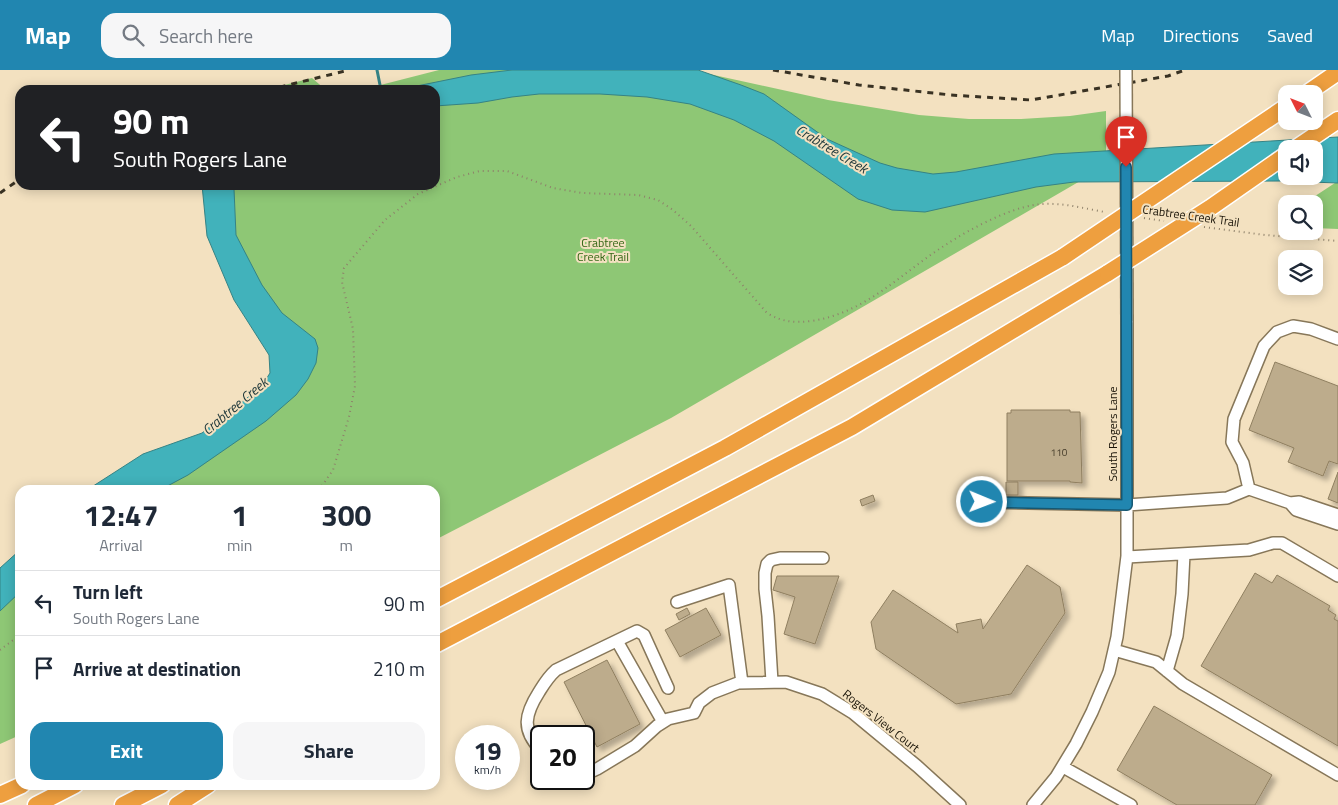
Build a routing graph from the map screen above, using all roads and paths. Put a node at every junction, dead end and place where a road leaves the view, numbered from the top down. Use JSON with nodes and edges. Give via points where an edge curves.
{"nodes":[{"id":1,"x":1126,"y":70,"type":"edge"},
{"id":2,"x":1338,"y":72,"type":"edge"},
{"id":3,"x":1319,"y":85,"type":"edge"},
{"id":4,"x":1278,"y":112,"type":"edge"},
{"id":5,"x":1338,"y":120,"type":"edge"},
{"id":6,"x":1309,"y":140,"type":"edge"},
{"id":7,"x":1278,"y":161,"type":"edge"},
{"id":8,"x":440,"y":184,"type":"edge"},
{"id":9,"x":427,"y":190,"type":"edge"},
{"id":10,"x":1105,"y":212,"type":"dead end"},
{"id":11,"x":1144,"y":218,"type":"dead end"},
{"id":12,"x":1164,"y":221,"type":"dead end"},
{"id":13,"x":1203,"y":227,"type":"dead end"},
{"id":14,"x":1338,"y":241,"type":"edge"},
{"id":15,"x":1338,"y":339,"type":"edge"},
{"id":16,"x":323,"y":485,"type":"edge"},
{"id":17,"x":1249,"y":489,"type":"junction"},
{"id":18,"x":982,"y":502,"type":"dead end"},
{"id":19,"x":1290,"y":503,"type":"junction"},
{"id":20,"x":1127,"y":505,"type":"junction"},
{"id":21,"x":1338,"y":516,"type":"edge"},
{"id":22,"x":1338,"y":524,"type":"edge"},
{"id":23,"x":1184,"y":554,"type":"junction"},
{"id":24,"x":1127,"y":557,"type":"junction"},
{"id":25,"x":822,"y":558,"type":"dead end"},
{"id":26,"x":1338,"y":576,"type":"edge"},
{"id":27,"x":440,"y":597,"type":"edge"},
{"id":28,"x":677,"y":602,"type":"dead end"},
{"id":29,"x":15,"y":639,"type":"edge"},
{"id":30,"x":617,"y":641,"type":"junction"},
{"id":31,"x":440,"y":642,"type":"edge"},
{"id":32,"x":0,"y":650,"type":"edge"},
{"id":33,"x":1114,"y":650,"type":"junction"},
{"id":34,"x":1167,"y":671,"type":"junction"},
{"id":35,"x":772,"y":682,"type":"junction"},
{"id":36,"x":742,"y":683,"type":"junction"},
{"id":37,"x":668,"y":688,"type":"dead end"},
{"id":38,"x":663,"y":722,"type":"junction"},
{"id":39,"x":530,"y":735,"type":"edge"},
{"id":40,"x":1062,"y":767,"type":"junction"},
{"id":41,"x":595,"y":770,"type":"edge"},
{"id":42,"x":1338,"y":774,"type":"edge"},
{"id":43,"x":15,"y":788,"type":"edge"},
{"id":44,"x":65,"y":790,"type":"edge"},
{"id":45,"x":152,"y":790,"type":"edge"},
{"id":46,"x":200,"y":790,"type":"edge"},
{"id":47,"x":0,"y":795,"type":"edge"},
{"id":48,"x":36,"y":805,"type":"edge"},
{"id":49,"x":122,"y":805,"type":"edge"},
{"id":50,"x":177,"y":805,"type":"edge"},
{"id":51,"x":960,"y":805,"type":"edge"},
{"id":52,"x":1033,"y":805,"type":"edge"},
{"id":53,"x":1131,"y":805,"type":"edge"}],
"edges":[{"from":1,"to":20,"type":"street","name":"South Rogers Lane","bridge":true},
{"from":2,"to":3,"type":"highway"},
{"from":4,"to":27,"type":"highway","bridge":true,"via":[[1063,257],[725,448]]},
{"from":5,"to":6,"type":"highway"},
{"from":7,"to":31,"type":"highway","bridge":true,"via":[[1108,273],[852,427]]},
{"from":8,"to":10,"type":"path","via":[[480,171],[507,171],[553,188],[582,193],[638,195],[658,200],[691,226],[768,313],[789,323],[825,319],[850,310],[886,290],[946,244],[1005,214],[1033,205],[1064,204]]},
{"from":9,"to":16,"type":"path","via":[[386,220],[344,268],[342,282],[353,329],[355,386],[333,470]]},
{"from":11,"to":12,"type":"path","name":"Crabtree Creek Trail"},
{"from":13,"to":14,"type":"path","name":"Crabtree Creek Trail"},
{"from":15,"to":17,"type":"street","via":[[1311,328],[1293,326],[1277,332],[1264,346],[1234,419],[1232,442],[1243,463]]},
{"from":17,"to":19,"type":"street"},
{"from":17,"to":20,"type":"street","via":[[1227,498]]},
{"from":18,"to":20,"type":"street"},
{"from":19,"to":21,"type":"street","via":[[1299,502]]},
{"from":19,"to":22,"type":"street","via":[[1296,510]]},
{"from":20,"to":24,"type":"street","name":"South Rogers Lane"},
{"from":23,"to":24,"type":"street"},
{"from":23,"to":26,"type":"street","via":[[1249,550],[1282,543]]},
{"from":23,"to":34,"type":"street","via":[[1177,636]]},
{"from":24,"to":33,"type":"street","name":"South Rogers Lane"},
{"from":25,"to":35,"type":"street","via":[[780,558],[767,564],[765,589]]},
{"from":28,"to":36,"type":"street","via":[[729,586]]},
{"from":29,"to":32,"type":"path"},
{"from":30,"to":37,"type":"street","via":[[637,631],[644,636]]},
{"from":30,"to":38,"type":"street"},
{"from":30,"to":39,"type":"street","via":[[548,676],[527,716]]},
{"from":33,"to":34,"type":"street","via":[[1156,662]]},
{"from":33,"to":40,"type":"street","name":"South Rogers Lane","via":[[1109,672],[1092,712]]},
{"from":34,"to":42,"type":"street","via":[[1183,684]]},
{"from":35,"to":36,"type":"street","name":"Rogers View Court"},
{"from":35,"to":51,"type":"street","name":"Rogers View Court","via":[[786,682],[822,694],[853,713]]},
{"from":36,"to":38,"type":"street","name":"Rogers View Court","via":[[712,693],[699,703],[694,713]]},
{"from":38,"to":41,"type":"street","via":[[634,746]]},
{"from":40,"to":52,"type":"street","name":"South Rogers Lane"},
{"from":40,"to":53,"type":"street"},
{"from":43,"to":47,"type":"highway"},
{"from":44,"to":48,"type":"highway"},
{"from":45,"to":49,"type":"highway"},
{"from":46,"to":50,"type":"highway"}]}
